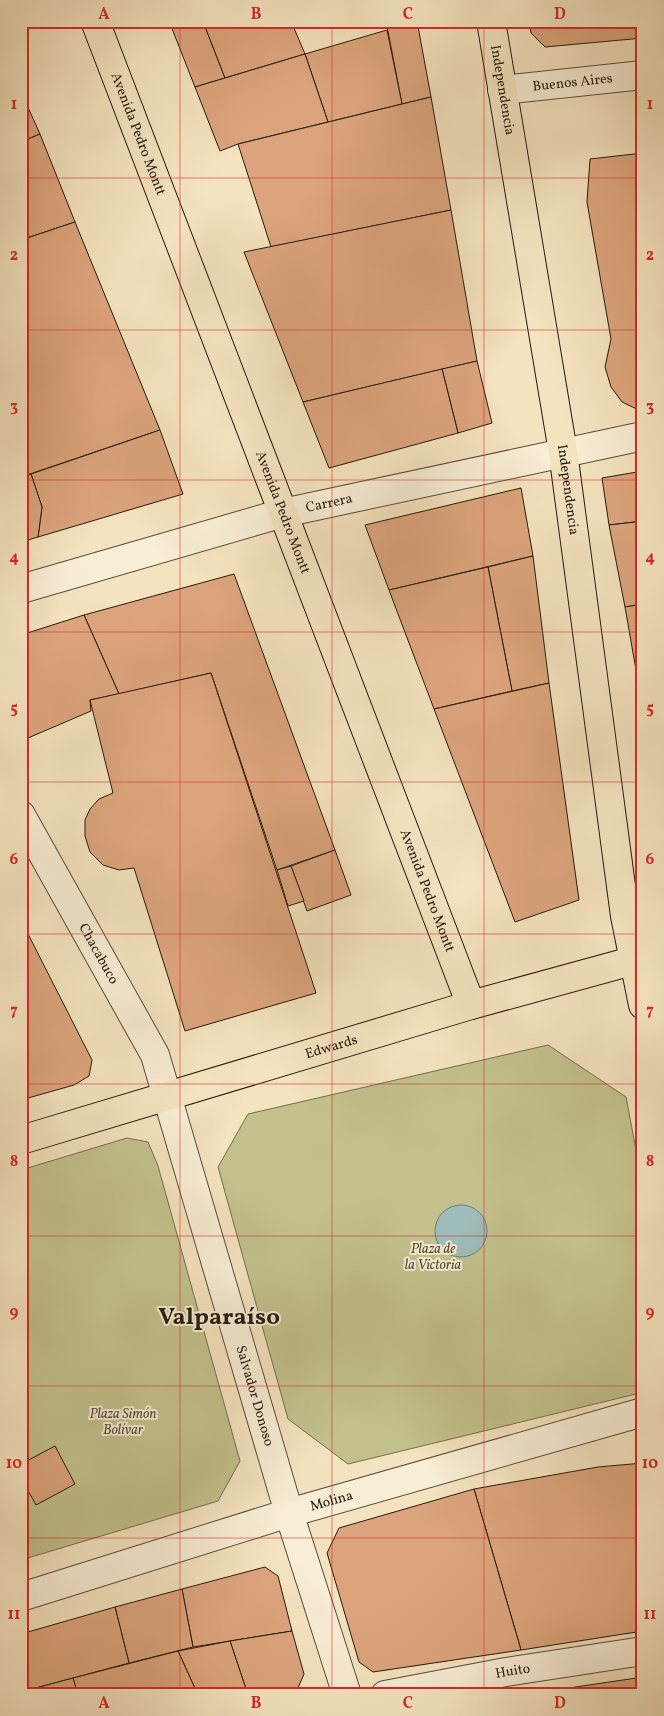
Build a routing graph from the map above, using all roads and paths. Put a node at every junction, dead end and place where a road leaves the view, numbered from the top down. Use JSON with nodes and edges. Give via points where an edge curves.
{"nodes":[{"id":1,"x":95,"y":21,"type":"edge"},
{"id":2,"x":491,"y":21,"type":"edge"},
{"id":3,"x":643,"y":75,"type":"edge"},
{"id":4,"x":502,"y":90,"type":"junction"},
{"id":5,"x":643,"y":436,"type":"edge"},
{"id":6,"x":563,"y":452,"type":"junction"},
{"id":7,"x":283,"y":513,"type":"junction"},
{"id":8,"x":21,"y":589,"type":"edge"},
{"id":9,"x":21,"y":815,"type":"edge"},
{"id":10,"x":638,"y":959,"type":"edge"},
{"id":11,"x":471,"y":1005,"type":"junction"},
{"id":12,"x":643,"y":1005,"type":"edge"},
{"id":13,"x":168,"y":1096,"type":"junction"},
{"id":14,"x":21,"y":1140,"type":"edge"},
{"id":15,"x":643,"y":1412,"type":"edge"},
{"id":16,"x":289,"y":1512,"type":"junction"},
{"id":17,"x":21,"y":1597,"type":"edge"},
{"id":18,"x":643,"y":1651,"type":"edge"},
{"id":19,"x":347,"y":1695,"type":"edge"},
{"id":20,"x":385,"y":1695,"type":"edge"}],
"edges":[{"from":1,"to":7,"type":"main road","name":"Avenida Pedro Montt"},
{"from":2,"to":4,"type":"main road","name":"Independencia"},
{"from":3,"to":4,"type":"street","name":"Buenos Aires"},
{"from":4,"to":6,"type":"main road","name":"Independencia"},
{"from":5,"to":6,"type":"street","name":"Carrera"},
{"from":6,"to":7,"type":"street","name":"Carrera"},
{"from":6,"to":10,"type":"main road","name":"Independencia","via":[[623,906]]},
{"from":7,"to":8,"type":"street","name":"Carrera"},
{"from":7,"to":11,"type":"main road","name":"Avenida Pedro Montt"},
{"from":9,"to":13,"type":"street","name":"Chacabuco","via":[[155,1055]]},
{"from":10,"to":11,"type":"main road","name":"Edwards"},
{"from":10,"to":12,"type":"main road","name":"Independencia"},
{"from":11,"to":13,"type":"main road","name":"Edwards"},
{"from":13,"to":14,"type":"main road","name":"Edwards"},
{"from":13,"to":16,"type":"street","name":"Salvador Donoso"},
{"from":15,"to":16,"type":"street","name":"Molina"},
{"from":16,"to":17,"type":"street","name":"Molina"},
{"from":16,"to":19,"type":"street","name":"Salvador Donoso"},
{"from":18,"to":20,"type":"street","name":"Huito"}]}
